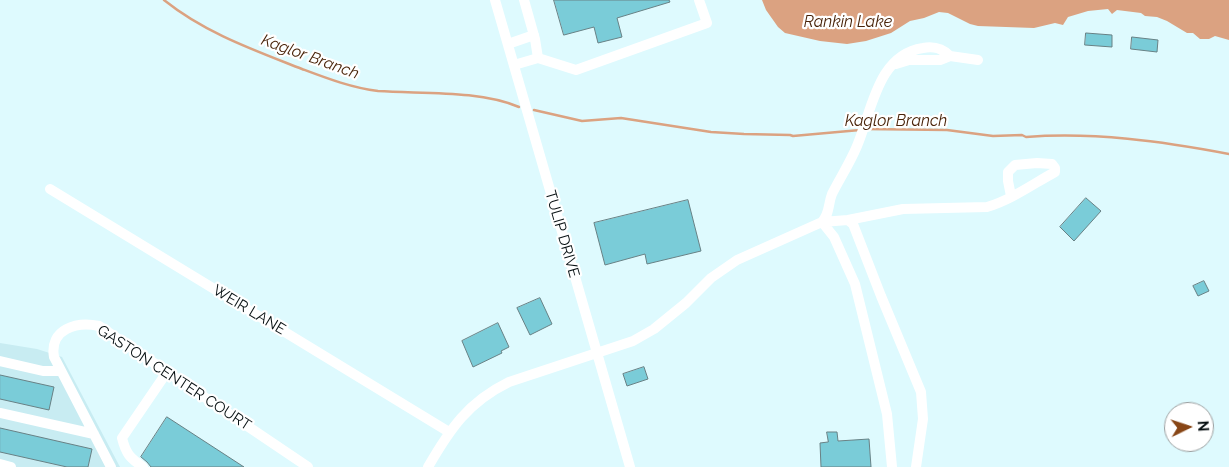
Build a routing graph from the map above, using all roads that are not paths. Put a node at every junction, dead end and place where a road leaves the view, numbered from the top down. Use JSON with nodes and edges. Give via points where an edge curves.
{"nodes":[{"id":1,"x":495,"y":0,"type":"edge"},
{"id":2,"x":524,"y":0,"type":"edge"},
{"id":3,"x":699,"y":0,"type":"edge"},
{"id":4,"x":534,"y":35,"type":"junction"},
{"id":5,"x":508,"y":44,"type":"junction"},
{"id":6,"x":538,"y":58,"type":"junction"},
{"id":7,"x":978,"y":60,"type":"dead end"},
{"id":8,"x":514,"y":65,"type":"junction"},
{"id":9,"x":50,"y":188,"type":"dead end"},
{"id":10,"x":1011,"y":196,"type":"junction"},
{"id":11,"x":848,"y":220,"type":"junction"},
{"id":12,"x":822,"y":222,"type":"junction"},
{"id":13,"x":597,"y":353,"type":"junction"},
{"id":14,"x":0,"y":361,"type":"edge"},
{"id":15,"x":61,"y":371,"type":"junction"},
{"id":16,"x":167,"y":372,"type":"junction"},
{"id":17,"x":0,"y":413,"type":"edge"},
{"id":18,"x":449,"y":432,"type":"junction"},
{"id":19,"x":94,"y":434,"type":"junction"},
{"id":20,"x":0,"y":464,"type":"edge"},
{"id":21,"x":11,"y":467,"type":"edge"},
{"id":22,"x":112,"y":467,"type":"edge"},
{"id":23,"x":143,"y":467,"type":"edge"},
{"id":24,"x":308,"y":467,"type":"edge"},
{"id":25,"x":428,"y":467,"type":"edge"},
{"id":26,"x":630,"y":467,"type":"edge"},
{"id":27,"x":892,"y":467,"type":"edge"},
{"id":28,"x":916,"y":467,"type":"edge"}],
"edges":[{"from":1,"to":5,"type":"street","name":"TULIP DRIVE"},
{"from":2,"to":4,"type":"street"},
{"from":3,"to":6,"type":"street","via":[[706,23],[697,27],[576,70]]},
{"from":4,"to":5,"type":"street"},
{"from":4,"to":6,"type":"street"},
{"from":5,"to":8,"type":"street","name":"TULIP DRIVE"},
{"from":6,"to":8,"type":"street"},
{"from":7,"to":12,"type":"street","via":[[950,56],[940,60],[909,60],[893,64],[882,78],[866,124]]},
{"from":8,"to":13,"type":"street","name":"TULIP DRIVE"},
{"from":9,"to":18,"type":"street","name":"WEIR LANE"},
{"from":10,"to":10,"type":"street","via":[[1055,172],[1055,168],[1052,164],[1037,162],[1015,165],[1008,172]]},
{"from":10,"to":11,"type":"street","via":[[987,207],[903,209]]},
{"from":11,"to":12,"type":"street"},
{"from":11,"to":28,"type":"street","via":[[853,224],[921,392],[923,419]]},
{"from":12,"to":13,"type":"street","via":[[737,260],[711,278],[654,329],[633,342]]},
{"from":12,"to":27,"type":"street","via":[[834,237],[854,284],[887,414]]},
{"from":13,"to":18,"type":"street","via":[[492,390]]},
{"from":13,"to":26,"type":"street","name":"TULIP DRIVE"},
{"from":14,"to":15,"type":"street","via":[[43,371]]},
{"from":15,"to":16,"type":"street","name":"GASTON CENTER COURT","via":[[54,357],[56,338],[68,328],[89,324],[99,326]]},
{"from":15,"to":19,"type":"street","name":"GASTON CENTER COURT"},
{"from":16,"to":23,"type":"street","via":[[122,438],[132,460]]},
{"from":16,"to":24,"type":"street","name":"GASTON CENTER COURT"},
{"from":17,"to":19,"type":"street"},
{"from":18,"to":25,"type":"street"},
{"from":19,"to":22,"type":"street","name":"GASTON CENTER COURT"},
{"from":20,"to":21,"type":"street"}]}
